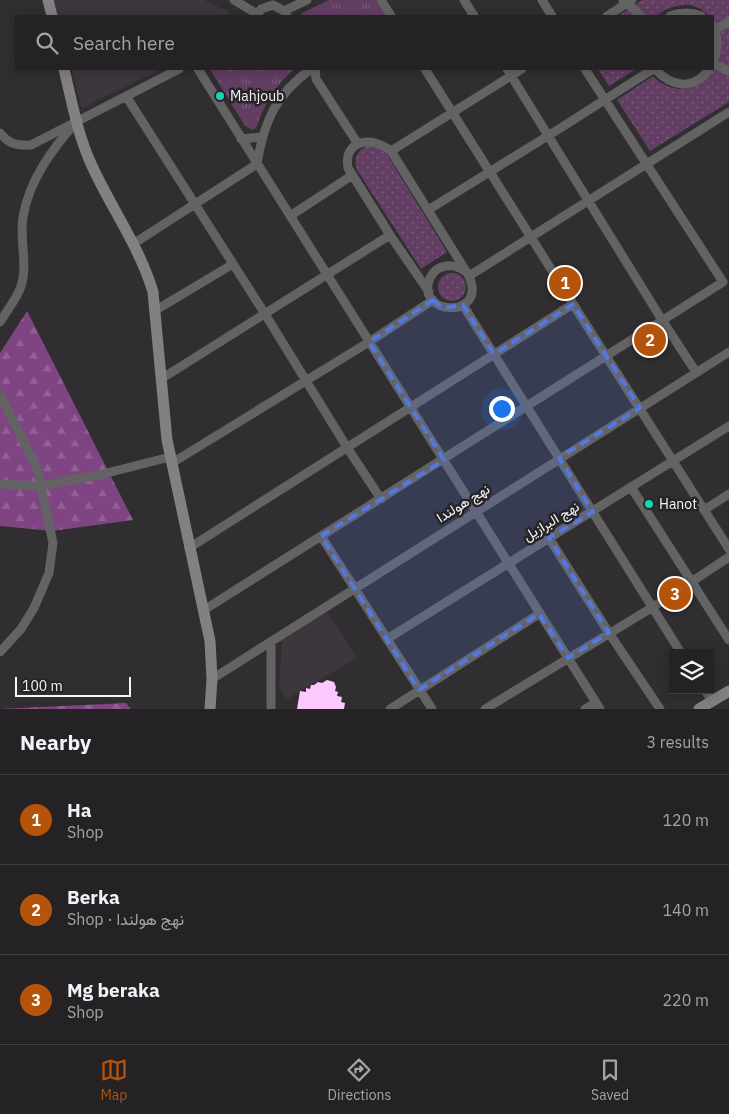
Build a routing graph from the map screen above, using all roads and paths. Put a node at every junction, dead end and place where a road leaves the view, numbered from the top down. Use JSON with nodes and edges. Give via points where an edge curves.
{"nodes":[{"id":1,"x":48,"y":0,"type":"edge"},
{"id":2,"x":307,"y":0,"type":"edge"},
{"id":3,"x":381,"y":0,"type":"edge"},
{"id":4,"x":464,"y":0,"type":"edge"},
{"id":5,"x":542,"y":0,"type":"edge"},
{"id":6,"x":239,"y":1,"type":"edge"},
{"id":7,"x":627,"y":1,"type":"edge"},
{"id":8,"x":283,"y":11,"type":"edge"},
{"id":9,"x":52,"y":15,"type":"edge"},
{"id":10,"x":257,"y":15,"type":"edge"},
{"id":11,"x":390,"y":15,"type":"edge"},
{"id":12,"x":473,"y":15,"type":"edge"},
{"id":13,"x":551,"y":15,"type":"edge"},
{"id":14,"x":608,"y":15,"type":"edge"},
{"id":15,"x":640,"y":15,"type":"edge"},
{"id":16,"x":672,"y":15,"type":"edge"},
{"id":17,"x":698,"y":15,"type":"edge"},
{"id":18,"x":729,"y":22,"type":"edge"},
{"id":19,"x":714,"y":27,"type":"edge"},
{"id":20,"x":718,"y":66,"type":"junction"},
{"id":21,"x":64,"y":70,"type":"edge"},
{"id":22,"x":178,"y":70,"type":"edge"},
{"id":23,"x":199,"y":70,"type":"edge"},
{"id":24,"x":306,"y":70,"type":"edge"},
{"id":25,"x":315,"y":70,"type":"edge"},
{"id":26,"x":426,"y":70,"type":"edge"},
{"id":27,"x":586,"y":70,"type":"edge"},
{"id":28,"x":652,"y":70,"type":"edge"},
{"id":29,"x":655,"y":70,"type":"edge"},
{"id":30,"x":714,"y":70,"type":"edge"},
{"id":31,"x":714,"y":70,"type":"edge"},
{"id":32,"x":729,"y":71,"type":"edge"},
{"id":33,"x":509,"y":72,"type":"edge"},
{"id":34,"x":316,"y":78,"type":"junction"},
{"id":35,"x":126,"y":96,"type":"junction"},
{"id":36,"x":605,"y":99,"type":"junction"},
{"id":37,"x":452,"y":112,"type":"junction"},
{"id":38,"x":729,"y":112,"type":"edge"},
{"id":39,"x":77,"y":121,"type":"junction"},
{"id":40,"x":0,"y":134,"type":"edge"},
{"id":41,"x":548,"y":135,"type":"junction"},
{"id":42,"x":262,"y":137,"type":"junction"},
{"id":43,"x":241,"y":139,"type":"junction"},
{"id":44,"x":358,"y":144,"type":"junction"},
{"id":45,"x":391,"y":150,"type":"junction"},
{"id":46,"x":257,"y":164,"type":"junction"},
{"id":47,"x":647,"y":165,"type":"junction"},
{"id":48,"x":490,"y":171,"type":"junction"},
{"id":49,"x":351,"y":176,"type":"junction"},
{"id":50,"x":589,"y":201,"type":"junction"},
{"id":51,"x":195,"y":204,"type":"junction"},
{"id":52,"x":428,"y":210,"type":"junction"},
{"id":53,"x":290,"y":216,"type":"junction"},
{"id":54,"x":390,"y":235,"type":"junction"},
{"id":55,"x":531,"y":237,"type":"junction"},
{"id":56,"x":133,"y":244,"type":"junction"},
{"id":57,"x":233,"y":264,"type":"junction"},
{"id":58,"x":468,"y":274,"type":"junction"},
{"id":59,"x":328,"y":275,"type":"junction"},
{"id":60,"x":726,"y":281,"type":"edge"},
{"id":61,"x":431,"y":296,"type":"junction"},
{"id":62,"x":573,"y":304,"type":"junction"},
{"id":63,"x":463,"y":305,"type":"junction"},
{"id":64,"x":156,"y":310,"type":"junction"},
{"id":65,"x":265,"y":314,"type":"junction"},
{"id":66,"x":662,"y":320,"type":"junction"},
{"id":67,"x":0,"y":322,"type":"edge"},
{"id":68,"x":369,"y":342,"type":"junction"},
{"id":69,"x":729,"y":352,"type":"edge"},
{"id":70,"x":494,"y":354,"type":"junction"},
{"id":71,"x":606,"y":356,"type":"junction"},
{"id":72,"x":696,"y":372,"type":"junction"},
{"id":73,"x":161,"y":379,"type":"junction"},
{"id":74,"x":306,"y":382,"type":"junction"},
{"id":75,"x":0,"y":395,"type":"edge"},
{"id":76,"x":527,"y":406,"type":"junction"},
{"id":77,"x":411,"y":408,"type":"junction"},
{"id":78,"x":640,"y":408,"type":"junction"},
{"id":79,"x":729,"y":426,"type":"edge"},
{"id":80,"x":348,"y":449,"type":"junction"},
{"id":81,"x":559,"y":458,"type":"junction"},
{"id":82,"x":171,"y":460,"type":"junction"},
{"id":83,"x":444,"y":460,"type":"junction"},
{"id":84,"x":673,"y":460,"type":"junction"},
{"id":85,"x":0,"y":484,"type":"edge"},
{"id":86,"x":41,"y":486,"type":"junction"},
{"id":87,"x":631,"y":487,"type":"junction"},
{"id":88,"x":729,"y":494,"type":"edge"},
{"id":89,"x":381,"y":499,"type":"junction"},
{"id":90,"x":476,"y":510,"type":"junction"},
{"id":91,"x":704,"y":510,"type":"junction"},
{"id":92,"x":593,"y":512,"type":"junction"},
{"id":93,"x":321,"y":536,"type":"junction"},
{"id":94,"x":548,"y":538,"type":"junction"},
{"id":95,"x":189,"y":548,"type":"junction"},
{"id":96,"x":729,"y":549,"type":"edge"},
{"id":97,"x":729,"y":557,"type":"edge"},
{"id":98,"x":509,"y":562,"type":"junction"},
{"id":99,"x":691,"y":582,"type":"junction"},
{"id":100,"x":355,"y":589,"type":"junction"},
{"id":101,"x":652,"y":607,"type":"junction"},
{"id":102,"x":204,"y":610,"type":"junction"},
{"id":103,"x":539,"y":614,"type":"junction"},
{"id":104,"x":609,"y":633,"type":"junction"},
{"id":105,"x":388,"y":639,"type":"junction"},
{"id":106,"x":729,"y":640,"type":"edge"},
{"id":107,"x":271,"y":642,"type":"junction"},
{"id":108,"x":678,"y":649,"type":"edge"},
{"id":109,"x":0,"y":652,"type":"edge"},
{"id":110,"x":568,"y":658,"type":"junction"},
{"id":111,"x":212,"y":679,"type":"junction"},
{"id":112,"x":419,"y":690,"type":"junction"},
{"id":113,"x":729,"y":690,"type":"edge"},
{"id":114,"x":708,"y":694,"type":"edge"},
{"id":115,"x":712,"y":701,"type":"junction"},
{"id":116,"x":598,"y":706,"type":"edge"},
{"id":117,"x":210,"y":709,"type":"edge"},
{"id":118,"x":271,"y":709,"type":"edge"},
{"id":119,"x":390,"y":709,"type":"edge"},
{"id":120,"x":432,"y":709,"type":"edge"},
{"id":121,"x":485,"y":709,"type":"edge"},
{"id":122,"x":585,"y":709,"type":"edge"},
{"id":123,"x":660,"y":709,"type":"edge"},
{"id":124,"x":698,"y":709,"type":"edge"}],
"edges":[{"from":1,"to":9,"type":"street"},
{"from":2,"to":8,"type":"street"},
{"from":3,"to":11,"type":"street"},
{"from":4,"to":12,"type":"street"},
{"from":5,"to":13,"type":"street"},
{"from":6,"to":10,"type":"street"},
{"from":7,"to":14,"type":"street"},
{"from":7,"to":15,"type":"street"},
{"from":8,"to":10,"type":"street","via":[[273,5]]},
{"from":16,"to":17,"type":"street","via":[[688,12]]},
{"from":18,"to":19,"type":"street"},
{"from":19,"to":20,"type":"street","via":[[722,50]]},
{"from":20,"to":31,"type":"street"},
{"from":20,"to":32,"type":"street"},
{"from":21,"to":39,"type":"street"},
{"from":22,"to":35,"type":"street"},
{"from":23,"to":43,"type":"street"},
{"from":24,"to":34,"type":"street"},
{"from":24,"to":42,"type":"street","via":[[275,107]]},
{"from":25,"to":34,"type":"street"},
{"from":26,"to":37,"type":"street"},
{"from":27,"to":36,"type":"street"},
{"from":28,"to":36,"type":"street"},
{"from":29,"to":30,"type":"street","via":[[682,85],[694,84]]},
{"from":33,"to":37,"type":"street"},
{"from":33,"to":41,"type":"street"},
{"from":34,"to":44,"type":"street"},
{"from":35,"to":39,"type":"street"},
{"from":35,"to":51,"type":"street"},
{"from":36,"to":41,"type":"street"},
{"from":36,"to":47,"type":"street"},
{"from":37,"to":45,"type":"street"},
{"from":37,"to":48,"type":"street"},
{"from":38,"to":47,"type":"street"},
{"from":39,"to":40,"type":"street","via":[[31,145],[17,146]]},
{"from":39,"to":56,"type":"street","via":[[92,166]]},
{"from":39,"to":67,"type":"street","via":[[51,152],[28,195],[22,227],[22,281]]},
{"from":41,"to":48,"type":"street"},
{"from":41,"to":50,"type":"street"},
{"from":42,"to":43,"type":"street"},
{"from":42,"to":46,"type":"street"},
{"from":43,"to":46,"type":"street"},
{"from":44,"to":45,"type":"street","via":[[377,142]]},
{"from":44,"to":49,"type":"street","via":[[346,161]]},
{"from":45,"to":52,"type":"street"},
{"from":46,"to":51,"type":"street"},
{"from":46,"to":53,"type":"street"},
{"from":47,"to":50,"type":"street"},
{"from":47,"to":60,"type":"street"},
{"from":48,"to":52,"type":"street"},
{"from":48,"to":55,"type":"street"},
{"from":49,"to":53,"type":"street"},
{"from":49,"to":54,"type":"street"},
{"from":50,"to":55,"type":"street"},
{"from":50,"to":66,"type":"street"},
{"from":51,"to":56,"type":"street"},
{"from":51,"to":57,"type":"street"},
{"from":52,"to":58,"type":"street"},
{"from":53,"to":59,"type":"street"},
{"from":54,"to":59,"type":"street"},
{"from":54,"to":61,"type":"street"},
{"from":55,"to":58,"type":"street"},
{"from":55,"to":62,"type":"street"},
{"from":56,"to":64,"type":"street","via":[[150,280]]},
{"from":57,"to":64,"type":"street"},
{"from":57,"to":65,"type":"street"},
{"from":58,"to":61,"type":"street","via":[[454,265],[440,268],[430,278]]},
{"from":58,"to":63,"type":"street","via":[[472,282],[471,295]]},
{"from":59,"to":65,"type":"street"},
{"from":59,"to":68,"type":"street"},
{"from":60,"to":66,"type":"street"},
{"from":61,"to":63,"type":"street","via":[[437,305],[450,309]]},
{"from":61,"to":68,"type":"street"},
{"from":62,"to":70,"type":"street"},
{"from":62,"to":71,"type":"street"},
{"from":63,"to":70,"type":"street"},
{"from":64,"to":73,"type":"street"},
{"from":65,"to":73,"type":"street"},
{"from":65,"to":74,"type":"street"},
{"from":66,"to":71,"type":"street"},
{"from":66,"to":72,"type":"street"},
{"from":68,"to":74,"type":"street"},
{"from":68,"to":77,"type":"street"},
{"from":69,"to":72,"type":"street","name":"نهج هولندا"},
{"from":70,"to":76,"type":"street"},
{"from":70,"to":77,"type":"street"},
{"from":71,"to":76,"type":"street"},
{"from":71,"to":78,"type":"street"},
{"from":72,"to":78,"type":"street","name":"نهج هولندا"},
{"from":73,"to":82,"type":"street"},
{"from":74,"to":80,"type":"street"},
{"from":74,"to":82,"type":"street"},
{"from":75,"to":86,"type":"street","via":[[32,457]]},
{"from":76,"to":81,"type":"street"},
{"from":76,"to":83,"type":"street"},
{"from":77,"to":80,"type":"street"},
{"from":77,"to":83,"type":"street"},
{"from":78,"to":81,"type":"street","name":"نهج هولندا"},
{"from":78,"to":84,"type":"street"},
{"from":79,"to":84,"type":"street","name":"نهج البرازيل"},
{"from":80,"to":89,"type":"street"},
{"from":80,"to":95,"type":"street"},
{"from":81,"to":90,"type":"street","name":"نهج هولندا"},
{"from":81,"to":92,"type":"street"},
{"from":82,"to":86,"type":"street"},
{"from":82,"to":95,"type":"street"},
{"from":83,"to":89,"type":"street"},
{"from":83,"to":90,"type":"street"},
{"from":84,"to":87,"type":"street","name":"نهج البرازيل"},
{"from":84,"to":91,"type":"street"},
{"from":85,"to":86,"type":"street"},
{"from":86,"to":109,"type":"street","via":[[53,544],[51,562],[43,589],[28,619]]},
{"from":87,"to":92,"type":"street","name":"نهج البرازيل"},
{"from":87,"to":99,"type":"street"},
{"from":88,"to":91,"type":"street"},
{"from":89,"to":93,"type":"street"},
{"from":90,"to":98,"type":"street"},
{"from":90,"to":100,"type":"street","name":"نهج هولندا"},
{"from":91,"to":96,"type":"street"},
{"from":92,"to":94,"type":"street","name":"نهج البرازيل"},
{"from":92,"to":101,"type":"street"},
{"from":93,"to":100,"type":"street"},
{"from":93,"to":102,"type":"street"},
{"from":94,"to":98,"type":"street","name":"نهج البرازيل"},
{"from":94,"to":104,"type":"street"},
{"from":95,"to":102,"type":"street"},
{"from":97,"to":99,"type":"street"},
{"from":98,"to":103,"type":"street"},
{"from":98,"to":105,"type":"street","name":"نهج البرازيل"},
{"from":99,"to":101,"type":"street"},
{"from":99,"to":106,"type":"street"},
{"from":100,"to":105,"type":"street"},
{"from":100,"to":107,"type":"street","name":"نهج هولندا"},
{"from":101,"to":104,"type":"street"},
{"from":101,"to":108,"type":"street"},
{"from":102,"to":111,"type":"street","via":[[212,655]]},
{"from":103,"to":110,"type":"street"},
{"from":103,"to":112,"type":"street"},
{"from":104,"to":110,"type":"street"},
{"from":104,"to":123,"type":"street"},
{"from":105,"to":112,"type":"street"},
{"from":107,"to":111,"type":"street","name":"نهج هولندا"},
{"from":107,"to":118,"type":"street"},
{"from":110,"to":116,"type":"street"},
{"from":110,"to":121,"type":"street"},
{"from":111,"to":117,"type":"street"},
{"from":112,"to":119,"type":"street"},
{"from":112,"to":120,"type":"street"},
{"from":113,"to":115,"type":"street"},
{"from":114,"to":115,"type":"street"},
{"from":115,"to":124,"type":"street"},
{"from":116,"to":122,"type":"street"}]}
